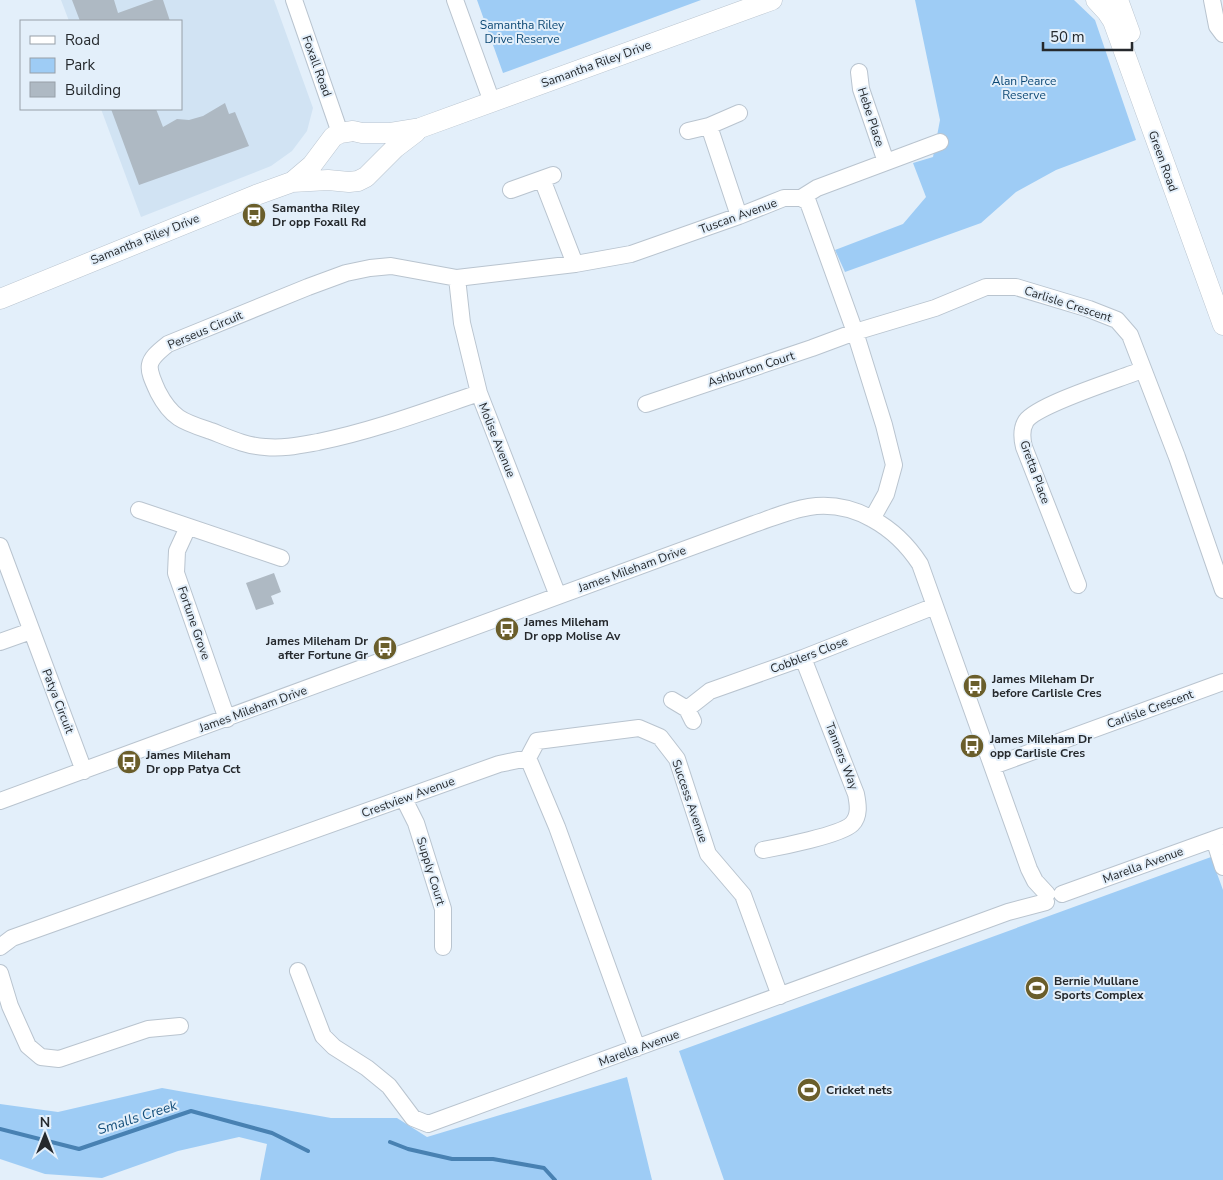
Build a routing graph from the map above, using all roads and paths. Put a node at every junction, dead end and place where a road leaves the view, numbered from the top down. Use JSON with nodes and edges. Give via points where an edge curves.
{"nodes":[{"id":1,"x":294,"y":0,"type":"edge"},
{"id":2,"x":455,"y":0,"type":"edge"},
{"id":3,"x":772,"y":0,"type":"edge"},
{"id":4,"x":1096,"y":0,"type":"edge"},
{"id":5,"x":1118,"y":0,"type":"edge"},
{"id":6,"x":1212,"y":0,"type":"edge"},
{"id":7,"x":1223,"y":34,"type":"edge"},
{"id":8,"x":858,"y":72,"type":"dead end"},
{"id":9,"x":492,"y":102,"type":"junction"},
{"id":10,"x":739,"y":113,"type":"dead end"},
{"id":11,"x":709,"y":126,"type":"junction"},
{"id":12,"x":420,"y":128,"type":"junction"},
{"id":13,"x":688,"y":131,"type":"dead end"},
{"id":14,"x":340,"y":133,"type":"junction"},
{"id":15,"x":362,"y":133,"type":"junction"},
{"id":16,"x":940,"y":142,"type":"dead end"},
{"id":17,"x":326,"y":148,"type":"junction"},
{"id":18,"x":886,"y":162,"type":"junction"},
{"id":19,"x":372,"y":171,"type":"junction"},
{"id":20,"x":341,"y":180,"type":"junction"},
{"id":21,"x":292,"y":182,"type":"junction"},
{"id":22,"x":511,"y":190,"type":"dead end"},
{"id":23,"x":801,"y":198,"type":"junction"},
{"id":24,"x":740,"y":216,"type":"junction"},
{"id":25,"x":575,"y":264,"type":"junction"},
{"id":26,"x":457,"y":278,"type":"junction"},
{"id":27,"x":1223,"y":288,"type":"edge"},
{"id":28,"x":0,"y":299,"type":"edge"},
{"id":29,"x":1223,"y":325,"type":"edge"},
{"id":30,"x":855,"y":332,"type":"junction"},
{"id":31,"x":1142,"y":370,"type":"junction"},
{"id":32,"x":479,"y":393,"type":"junction"},
{"id":33,"x":646,"y":404,"type":"dead end"},
{"id":34,"x":139,"y":510,"type":"dead end"},
{"id":35,"x":872,"y":519,"type":"junction"},
{"id":36,"x":188,"y":526,"type":"junction"},
{"id":37,"x":0,"y":546,"type":"edge"},
{"id":38,"x":281,"y":558,"type":"dead end"},
{"id":39,"x":1078,"y":586,"type":"dead end"},
{"id":40,"x":1223,"y":590,"type":"edge"},
{"id":41,"x":558,"y":596,"type":"junction"},
{"id":42,"x":935,"y":606,"type":"junction"},
{"id":43,"x":31,"y":631,"type":"junction"},
{"id":44,"x":0,"y":642,"type":"edge"},
{"id":45,"x":804,"y":658,"type":"junction"},
{"id":46,"x":1223,"y":682,"type":"edge"},
{"id":47,"x":672,"y":700,"type":"dead end"},
{"id":48,"x":227,"y":719,"type":"junction"},
{"id":49,"x":528,"y":758,"type":"junction"},
{"id":50,"x":993,"y":766,"type":"junction"},
{"id":51,"x":84,"y":771,"type":"junction"},
{"id":52,"x":404,"y":798,"type":"junction"},
{"id":53,"x":0,"y":801,"type":"edge"},
{"id":54,"x":1218,"y":837,"type":"edge"},
{"id":55,"x":763,"y":850,"type":"dead end"},
{"id":56,"x":1223,"y":867,"type":"edge"},
{"id":57,"x":1052,"y":896,"type":"junction"},
{"id":58,"x":0,"y":947,"type":"edge"},
{"id":59,"x":443,"y":947,"type":"dead end"},
{"id":60,"x":298,"y":971,"type":"dead end"},
{"id":61,"x":0,"y":973,"type":"edge"},
{"id":62,"x":780,"y":996,"type":"junction"},
{"id":63,"x":180,"y":1026,"type":"dead end"},
{"id":64,"x":637,"y":1048,"type":"junction"}],
"edges":[{"from":1,"to":14,"type":"street","name":"Foxall Road"},
{"from":2,"to":9,"type":"street"},
{"from":3,"to":9,"type":"main road","name":"Samantha Riley Drive"},
{"from":4,"to":29,"type":"main road","name":"Green Road","via":[[1112,21]]},
{"from":5,"to":27,"type":"main road","name":"Green Road"},
{"from":6,"to":7,"type":"street","via":[[1217,26]]},
{"from":8,"to":18,"type":"street","name":"Hebe Place"},
{"from":9,"to":12,"type":"main road","name":"Samantha Riley Drive"},
{"from":10,"to":11,"type":"street"},
{"from":11,"to":13,"type":"street"},
{"from":11,"to":24,"type":"street"},
{"from":12,"to":15,"type":"main road","name":"Samantha Riley Drive","via":[[396,133]]},
{"from":12,"to":19,"type":"main road","name":"Samantha Riley Drive"},
{"from":14,"to":15,"type":"main road","name":"Samantha Riley Drive"},
{"from":14,"to":17,"type":"main road","name":"Samantha Riley Drive"},
{"from":15,"to":19,"type":"main road","via":[[369,138],[375,150]]},
{"from":16,"to":18,"type":"street","name":"Hebe Place"},
{"from":17,"to":20,"type":"main road","via":[[326,166]]},
{"from":17,"to":21,"type":"main road","name":"Samantha Riley Drive"},
{"from":18,"to":23,"type":"street","name":"Hebe Place","via":[[817,188]]},
{"from":19,"to":20,"type":"main road","name":"Samantha Riley Drive","via":[[358,181]]},
{"from":20,"to":21,"type":"main road","name":"Samantha Riley Drive"},
{"from":21,"to":28,"type":"main road","name":"Samantha Riley Drive"},
{"from":22,"to":25,"type":"street","via":[[548,177]]},
{"from":23,"to":24,"type":"street","name":"Tuscan Avenue","via":[[784,198]]},
{"from":23,"to":30,"type":"street","via":[[808,202]]},
{"from":24,"to":25,"type":"street","name":"Tuscan Avenue","via":[[631,254]]},
{"from":25,"to":26,"type":"street","name":"Tuscan Avenue"},
{"from":26,"to":32,"type":"street","name":"Molise Avenue","via":[[462,322]]},
{"from":26,"to":32,"type":"street","name":"Perseus Circuit","via":[[391,266],[346,274],[308,286],[168,344],[153,356],[149,365],[162,398],[181,421],[250,446],[268,448],[351,435]]},
{"from":30,"to":31,"type":"street","name":"Carlisle Crescent","via":[[935,308],[986,287],[1016,287],[1116,320],[1130,335]]},
{"from":30,"to":33,"type":"street","name":"Ashburton Court"},
{"from":30,"to":35,"type":"street","via":[[894,465],[886,494]]},
{"from":31,"to":39,"type":"street","name":"Gretta Place","via":[[1049,405],[1026,421],[1022,436],[1024,447]]},
{"from":31,"to":40,"type":"street","name":"Carlisle Crescent"},
{"from":32,"to":41,"type":"street","name":"Molise Avenue"},
{"from":34,"to":36,"type":"street"},
{"from":35,"to":41,"type":"street","name":"James Mileham Drive","via":[[833,506],[800,508]]},
{"from":35,"to":42,"type":"street","name":"James Mileham Drive","via":[[887,527],[914,554]]},
{"from":36,"to":38,"type":"street"},
{"from":36,"to":48,"type":"street","name":"Fortune Grove","via":[[177,552],[176,573]]},
{"from":37,"to":43,"type":"street","name":"Patya Circuit"},
{"from":41,"to":48,"type":"street","name":"James Mileham Drive"},
{"from":42,"to":45,"type":"street","name":"Cobblers Close"},
{"from":42,"to":50,"type":"street","name":"James Mileham Drive"},
{"from":43,"to":44,"type":"street"},
{"from":43,"to":51,"type":"street","name":"Patya Circuit"},
{"from":45,"to":47,"type":"street","name":"Cobblers Close","via":[[710,691],[690,715]]},
{"from":45,"to":55,"type":"street","name":"Tanners Way","via":[[856,794],[858,812],[852,824],[844,829],[797,844]]},
{"from":46,"to":50,"type":"street","name":"Carlisle Crescent"},
{"from":48,"to":51,"type":"street","name":"James Mileham Drive"},
{"from":49,"to":52,"type":"street","name":"Crestview Avenue","via":[[499,764]]},
{"from":49,"to":62,"type":"street","name":"Success Avenue","via":[[537,741],[640,728],[660,737],[677,759],[708,854],[743,896]]},
{"from":49,"to":64,"type":"street","via":[[557,827]]},
{"from":50,"to":57,"type":"street","name":"James Mileham Drive","via":[[1029,869],[1035,881]]},
{"from":51,"to":53,"type":"street","name":"James Mileham Drive"},
{"from":52,"to":58,"type":"street","name":"Crestview Avenue","via":[[12,938]]},
{"from":52,"to":59,"type":"street","name":"Supply Court","via":[[416,824],[443,909]]},
{"from":54,"to":56,"type":"street"},
{"from":54,"to":57,"type":"street","name":"Marella Avenue"},
{"from":57,"to":62,"type":"street","name":"Marella Avenue"},
{"from":60,"to":64,"type":"street","name":"Marella Avenue","via":[[323,1036],[389,1086],[413,1118],[428,1124]]},
{"from":61,"to":63,"type":"street","via":[[28,1046],[40,1056],[58,1060],[148,1029]]},
{"from":62,"to":64,"type":"street","name":"Marella Avenue"}]}
